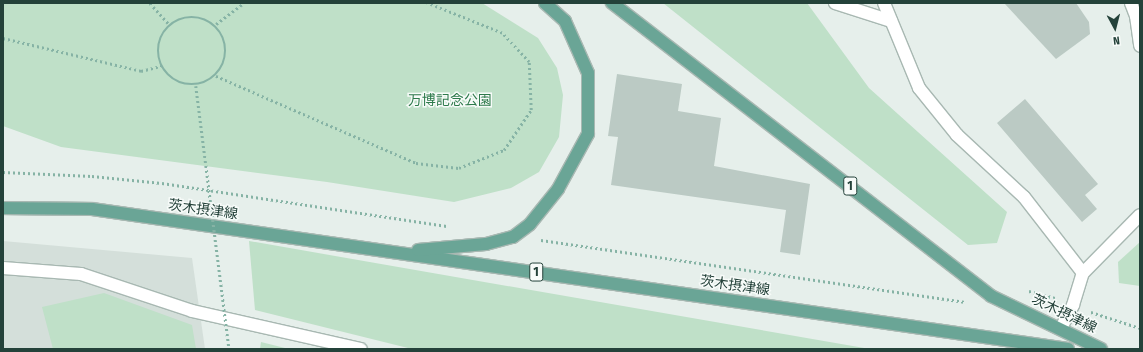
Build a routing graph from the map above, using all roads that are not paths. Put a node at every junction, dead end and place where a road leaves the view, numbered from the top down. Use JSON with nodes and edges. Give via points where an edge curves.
{"nodes":[{"id":1,"x":545,"y":3,"type":"edge"},
{"id":2,"x":612,"y":3,"type":"edge"},
{"id":3,"x":835,"y":3,"type":"edge"},
{"id":4,"x":884,"y":3,"type":"edge"},
{"id":5,"x":1131,"y":3,"type":"edge"},
{"id":6,"x":891,"y":21,"type":"junction"},
{"id":7,"x":1140,"y":46,"type":"edge"},
{"id":8,"x":3,"y":208,"type":"edge"},
{"id":9,"x":1140,"y":215,"type":"edge"},
{"id":10,"x":397,"y":252,"type":"junction"},
{"id":11,"x":3,"y":268,"type":"edge"},
{"id":12,"x":1083,"y":273,"type":"junction"},
{"id":13,"x":1061,"y":328,"type":"junction"},
{"id":14,"x":361,"y":349,"type":"edge"},
{"id":15,"x":1068,"y":349,"type":"edge"},
{"id":16,"x":1101,"y":349,"type":"edge"}],
"edges":[{"from":1,"to":10,"type":"main road","name":"茨木摂津線","number":"1","via":[[565,22],[588,73],[588,134],[558,189],[530,224],[513,237],[486,244]]},
{"from":2,"to":13,"type":"main road","name":"茨木摂津線","number":"1","via":[[991,296]]},
{"from":3,"to":6,"type":"street"},
{"from":4,"to":6,"type":"street"},
{"from":5,"to":7,"type":"street","via":[[1136,16]]},
{"from":6,"to":12,"type":"street","via":[[919,88],[957,135],[1024,197]]},
{"from":8,"to":10,"type":"main road","name":"茨木摂津線","number":"1","via":[[92,209]]},
{"from":9,"to":12,"type":"street"},
{"from":10,"to":15,"type":"main road","name":"茨木摂津線","number":"1"},
{"from":11,"to":14,"type":"street","via":[[81,274],[192,311]]},
{"from":12,"to":13,"type":"street","via":[[1073,306]]},
{"from":13,"to":16,"type":"main road","name":"茨木摂津線","number":"1"}]}
